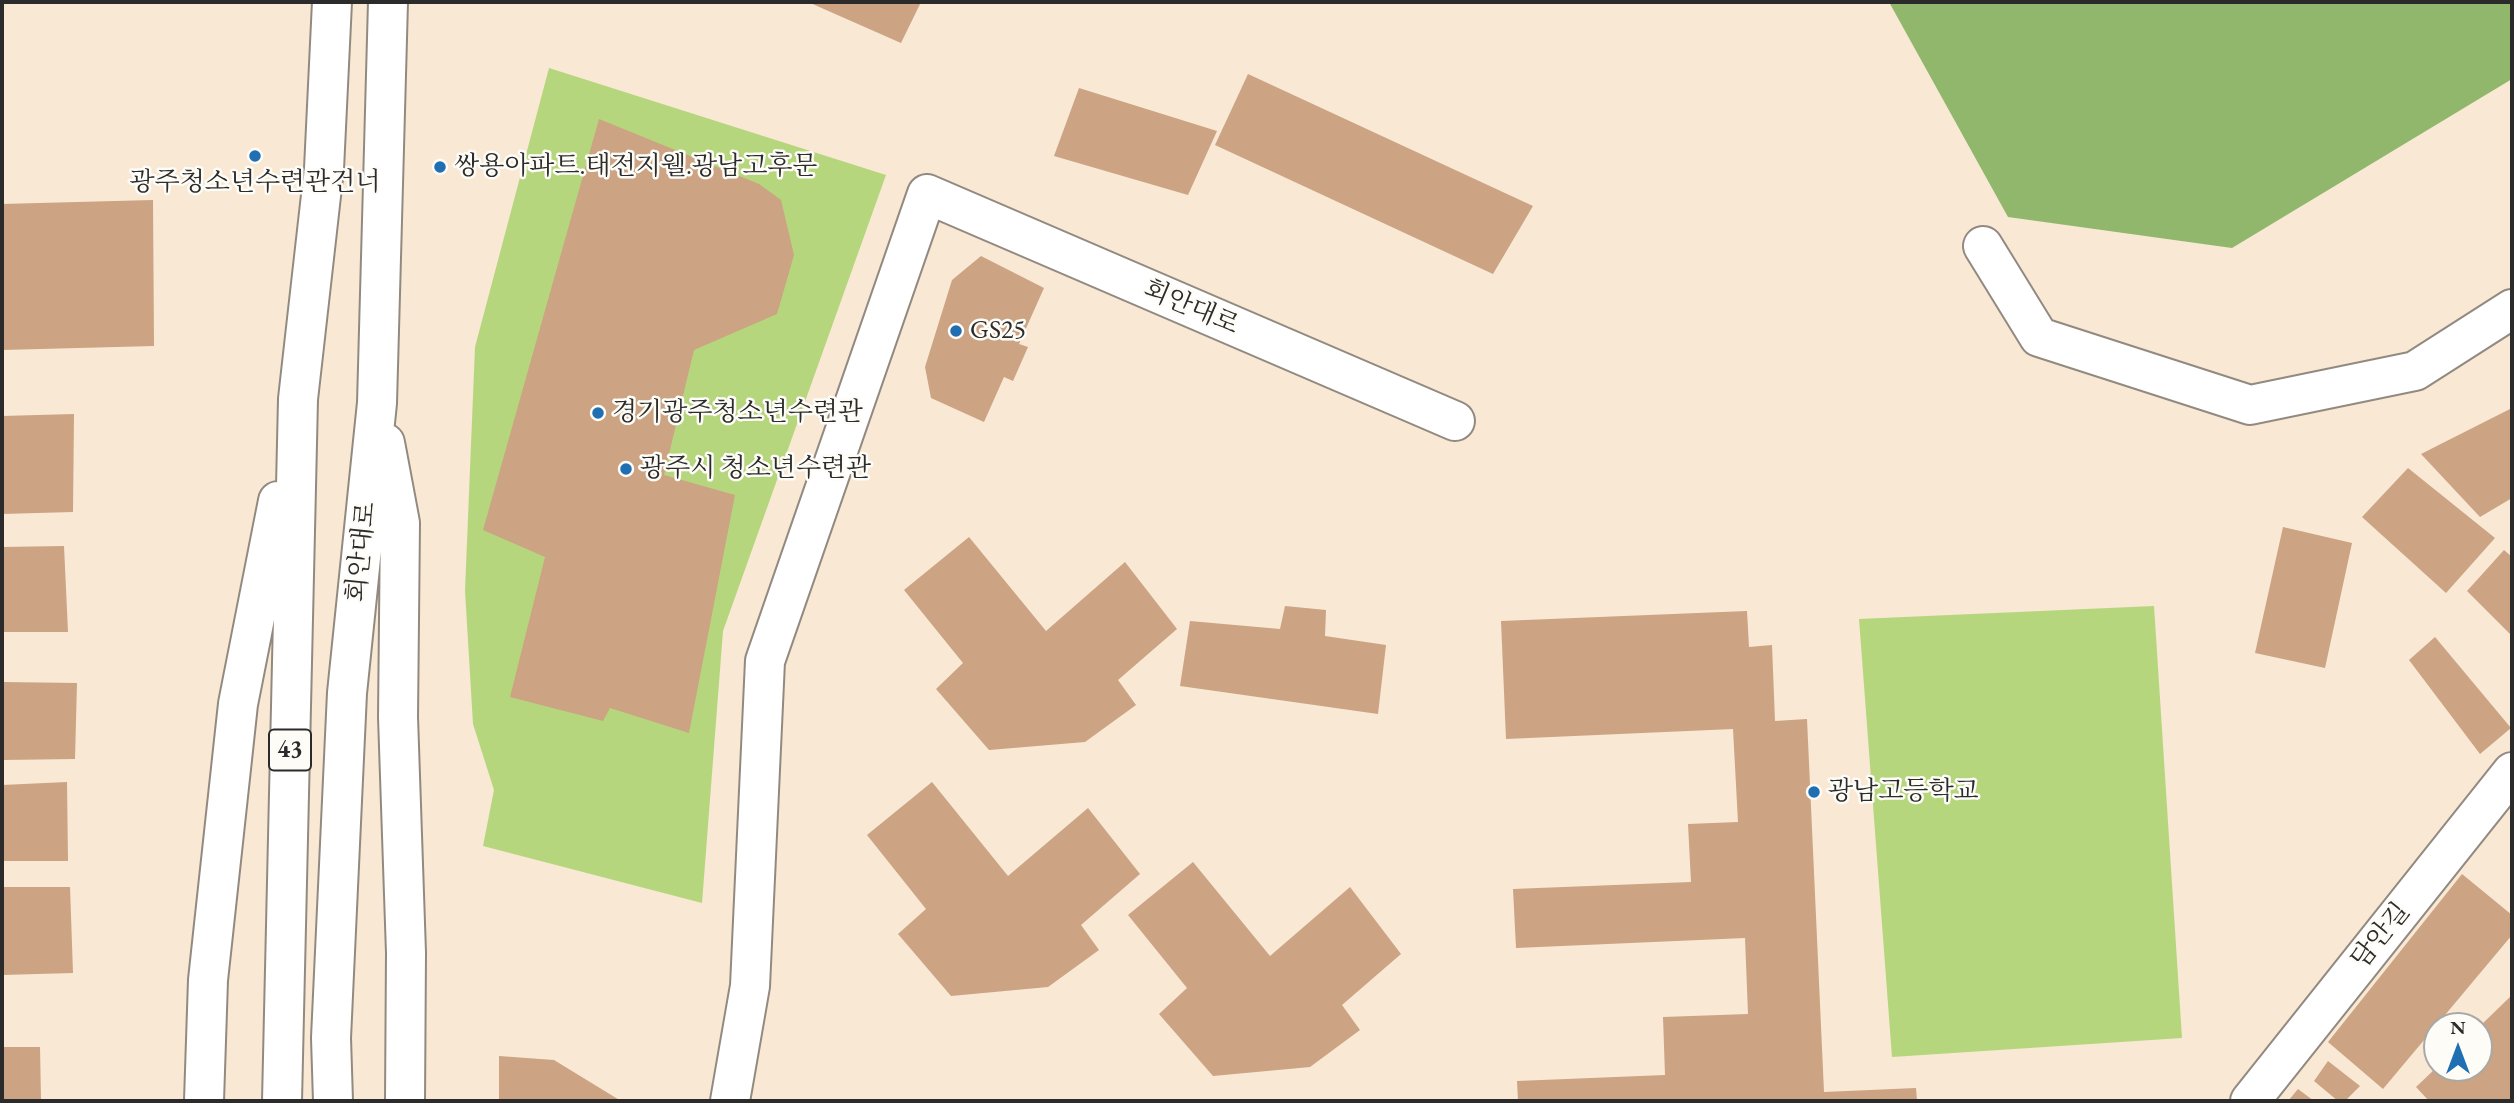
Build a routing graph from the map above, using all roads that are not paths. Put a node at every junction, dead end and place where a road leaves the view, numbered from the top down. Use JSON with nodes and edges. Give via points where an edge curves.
{"nodes":[{"id":1,"x":332,"y":2,"type":"edge"},
{"id":2,"x":388,"y":2,"type":"edge"},
{"id":3,"x":1983,"y":246,"type":"dead end"},
{"id":4,"x":2512,"y":309,"type":"edge"},
{"id":5,"x":298,"y":399,"type":"junction"},
{"id":6,"x":377,"y":403,"type":"junction"},
{"id":7,"x":1455,"y":421,"type":"dead end"},
{"id":8,"x":2512,"y":772,"type":"edge"},
{"id":9,"x":204,"y":1101,"type":"edge"},
{"id":10,"x":282,"y":1101,"type":"edge"},
{"id":11,"x":333,"y":1101,"type":"edge"},
{"id":12,"x":405,"y":1101,"type":"edge"},
{"id":13,"x":730,"y":1101,"type":"edge"},
{"id":14,"x":2250,"y":1101,"type":"edge"}],
"edges":[{"from":1,"to":5,"type":"main road","number":"43","via":[[324,169]]},
{"from":2,"to":6,"type":"main road","name":"회안대로","number":"43"},
{"from":3,"to":4,"type":"main road","via":[[2039,337],[2250,405],[2415,371]]},
{"from":5,"to":9,"type":"main road","via":[[238,704],[208,980]]},
{"from":5,"to":10,"type":"main road","number":"43"},
{"from":6,"to":11,"type":"main road","name":"회안대로","number":"43","via":[[347,693],[332,1010]]},
{"from":6,"to":12,"type":"main road","via":[[400,523],[398,717],[406,953]]},
{"from":7,"to":13,"type":"main road","name":"회안대로","via":[[927,194],[765,661],[750,986]]},
{"from":8,"to":14,"type":"main road","name":"담안길"}]}
